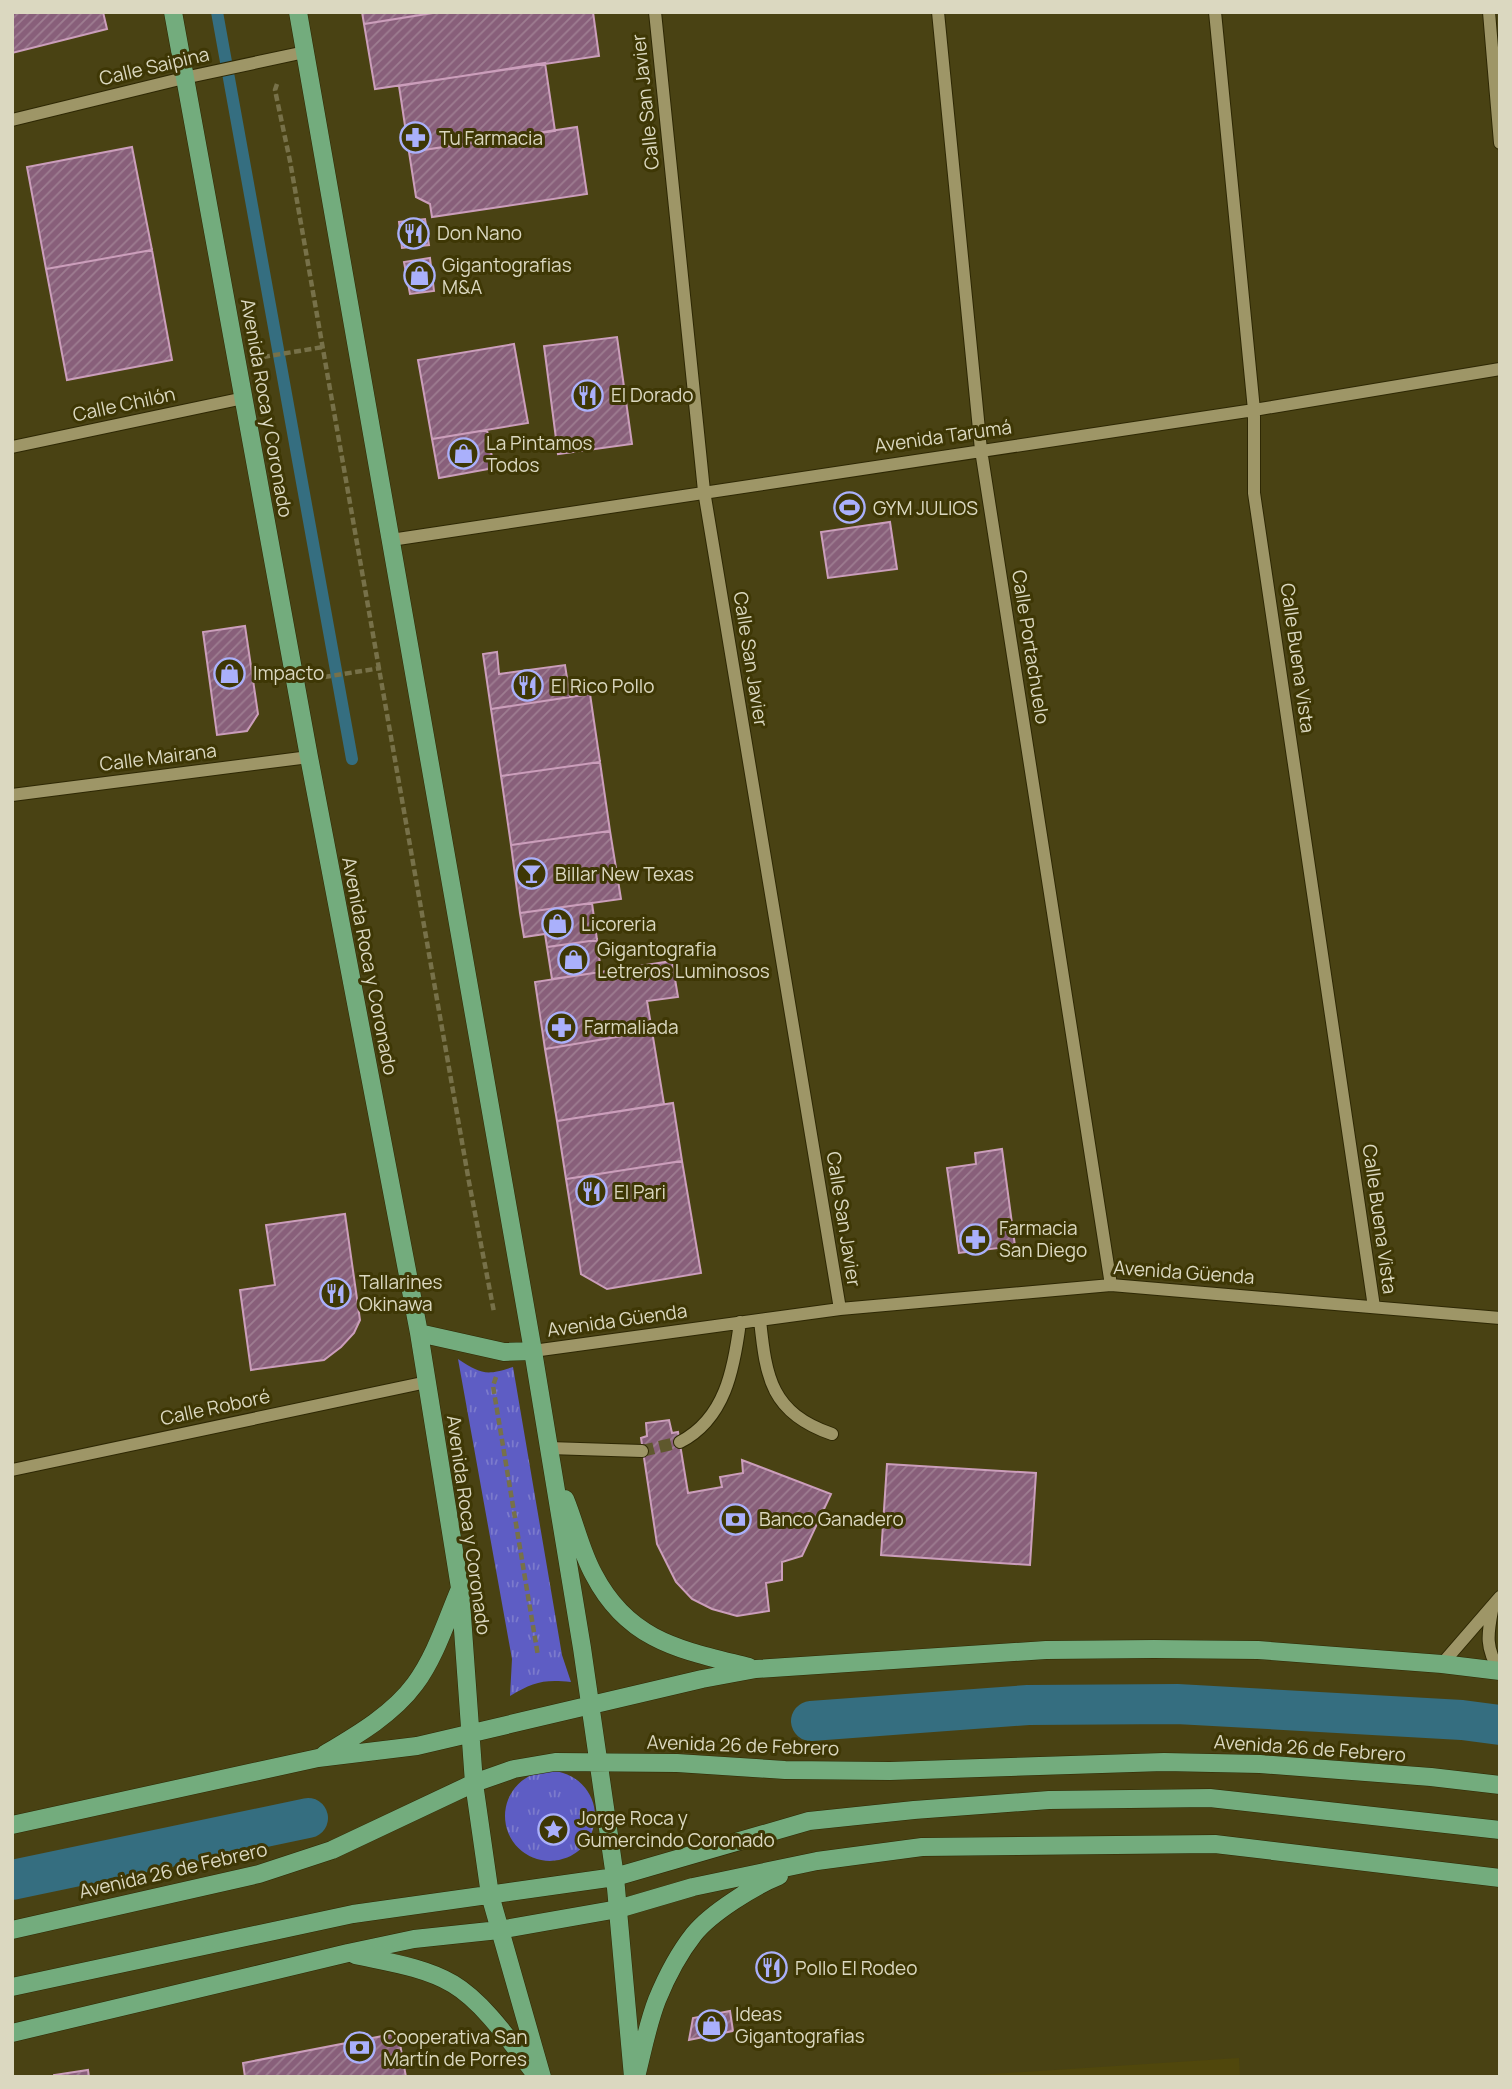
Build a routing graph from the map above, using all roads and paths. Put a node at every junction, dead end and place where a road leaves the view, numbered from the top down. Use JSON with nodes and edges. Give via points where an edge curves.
{"nodes":[{"id":1,"x":173,"y":12,"type":"edge"},
{"id":2,"x":298,"y":12,"type":"edge"},
{"id":3,"x":655,"y":12,"type":"edge"},
{"id":4,"x":938,"y":12,"type":"edge"},
{"id":5,"x":1215,"y":12,"type":"edge"},
{"id":6,"x":1489,"y":12,"type":"edge"},
{"id":7,"x":305,"y":52,"type":"junction"},
{"id":8,"x":281,"y":56,"type":"junction"},
{"id":9,"x":192,"y":76,"type":"junction"},
{"id":10,"x":12,"y":120,"type":"edge"},
{"id":11,"x":1500,"y":143,"type":"edge"},
{"id":12,"x":302,"y":352,"type":"dead end"},
{"id":13,"x":266,"y":357,"type":"dead end"},
{"id":14,"x":1500,"y":369,"type":"edge"},
{"id":15,"x":244,"y":398,"type":"junction"},
{"id":16,"x":1255,"y":410,"type":"junction"},
{"id":17,"x":12,"y":447,"type":"edge"},
{"id":18,"x":981,"y":450,"type":"junction"},
{"id":19,"x":704,"y":491,"type":"junction"},
{"id":20,"x":391,"y":540,"type":"junction"},
{"id":21,"x":356,"y":672,"type":"dead end"},
{"id":22,"x":322,"y":677,"type":"dead end"},
{"id":23,"x":309,"y":757,"type":"junction"},
{"id":24,"x":12,"y":795,"type":"edge"},
{"id":25,"x":1111,"y":1285,"type":"junction"},
{"id":26,"x":1374,"y":1307,"type":"junction"},
{"id":27,"x":840,"y":1309,"type":"junction"},
{"id":28,"x":1500,"y":1318,"type":"edge"},
{"id":29,"x":760,"y":1320,"type":"junction"},
{"id":30,"x":740,"y":1322,"type":"junction"},
{"id":31,"x":419,"y":1333,"type":"junction"},
{"id":32,"x":533,"y":1351,"type":"junction"},
{"id":33,"x":504,"y":1352,"type":"junction"},
{"id":34,"x":427,"y":1382,"type":"junction"},
{"id":35,"x":832,"y":1434,"type":"dead end"},
{"id":36,"x":680,"y":1442,"type":"tunnel mouth"},
{"id":37,"x":642,"y":1451,"type":"tunnel mouth"},
{"id":38,"x":551,"y":1456,"type":"junction"},
{"id":39,"x":12,"y":1470,"type":"edge"},
{"id":40,"x":460,"y":1588,"type":"junction"},
{"id":41,"x":1496,"y":1601,"type":"edge"},
{"id":42,"x":538,"y":1656,"type":"dead end"},
{"id":43,"x":1443,"y":1664,"type":"junction"},
{"id":44,"x":756,"y":1669,"type":"junction"},
{"id":45,"x":1500,"y":1671,"type":"edge"},
{"id":46,"x":590,"y":1705,"type":"junction"},
{"id":47,"x":470,"y":1734,"type":"junction"},
{"id":48,"x":318,"y":1758,"type":"junction"},
{"id":49,"x":599,"y":1761,"type":"junction"},
{"id":50,"x":474,"y":1783,"type":"junction"},
{"id":51,"x":1500,"y":1785,"type":"edge"},
{"id":52,"x":12,"y":1825,"type":"edge"},
{"id":53,"x":1500,"y":1830,"type":"edge"},
{"id":54,"x":817,"y":1861,"type":"junction"},
{"id":55,"x":615,"y":1877,"type":"junction"},
{"id":56,"x":1500,"y":1878,"type":"edge"},
{"id":57,"x":490,"y":1895,"type":"junction"},
{"id":58,"x":618,"y":1909,"type":"junction"},
{"id":59,"x":12,"y":1930,"type":"edge"},
{"id":60,"x":499,"y":1930,"type":"junction"},
{"id":61,"x":348,"y":1953,"type":"junction"},
{"id":62,"x":12,"y":1987,"type":"edge"},
{"id":63,"x":12,"y":2033,"type":"edge"},
{"id":64,"x":540,"y":2077,"type":"edge"},
{"id":65,"x":635,"y":2077,"type":"edge"}],
"edges":[{"from":1,"to":9,"type":"main road","name":"Avenida Roca y Coronado"},
{"from":2,"to":7,"type":"main road"},
{"from":3,"to":19,"type":"street","name":"Calle San Javier"},
{"from":4,"to":18,"type":"street","name":"Calle Portachuelo"},
{"from":5,"to":16,"type":"street","name":"Calle Buena Vista"},
{"from":6,"to":11,"type":"street"},
{"from":7,"to":8,"type":"street","name":"Calle Saipina"},
{"from":7,"to":20,"type":"main road"},
{"from":8,"to":9,"type":"street","name":"Calle Saipina"},
{"from":8,"to":33,"type":"path","via":[[275,90],[488,1285]]},
{"from":9,"to":10,"type":"street","name":"Calle Saipina"},
{"from":9,"to":15,"type":"main road","name":"Avenida Roca y Coronado"},
{"from":12,"to":13,"type":"path"},
{"from":14,"to":16,"type":"street","name":"Avenida Tarumá"},
{"from":15,"to":17,"type":"street","name":"Calle Chilón"},
{"from":15,"to":23,"type":"main road","name":"Avenida Roca y Coronado"},
{"from":16,"to":18,"type":"street","name":"Avenida Tarumá"},
{"from":16,"to":26,"type":"street","name":"Calle Buena Vista","via":[[1254,493]]},
{"from":18,"to":19,"type":"street","name":"Avenida Tarumá"},
{"from":18,"to":25,"type":"street","name":"Calle Portachuelo"},
{"from":19,"to":20,"type":"street","name":"Avenida Tarumá"},
{"from":19,"to":27,"type":"street","name":"Calle San Javier"},
{"from":20,"to":32,"type":"main road"},
{"from":21,"to":22,"type":"path"},
{"from":23,"to":24,"type":"street","name":"Calle Mairana"},
{"from":23,"to":31,"type":"main road","name":"Avenida Roca y Coronado"},
{"from":25,"to":26,"type":"street","name":"Avenida Güenda"},
{"from":25,"to":27,"type":"street","name":"Avenida Güenda"},
{"from":26,"to":28,"type":"street","name":"Avenida Güenda"},
{"from":27,"to":29,"type":"street","name":"Avenida Güenda"},
{"from":29,"to":30,"type":"street","name":"Avenida Güenda"},
{"from":29,"to":35,"type":"street","via":[[772,1385],[785,1406],[811,1427]]},
{"from":30,"to":32,"type":"street","name":"Avenida Güenda"},
{"from":30,"to":36,"type":"street","via":[[735,1363],[715,1413],[696,1434]]},
{"from":31,"to":33,"type":"main road"},
{"from":31,"to":34,"type":"main road","name":"Avenida Roca y Coronado"},
{"from":32,"to":33,"type":"main road"},
{"from":32,"to":38,"type":"main road"},
{"from":33,"to":42,"type":"path","via":[[493,1386]]},
{"from":34,"to":39,"type":"street","name":"Calle Roboré"},
{"from":34,"to":40,"type":"main road","name":"Avenida Roca y Coronado"},
{"from":37,"to":38,"type":"street"},
{"from":38,"to":44,"type":"main road","via":[[593,1574],[618,1611],[661,1642]]},
{"from":38,"to":46,"type":"main road"},
{"from":40,"to":47,"type":"main road","name":"Avenida Roca y Coronado"},
{"from":40,"to":48,"type":"main road","via":[[415,1685],[361,1733]]},
{"from":41,"to":43,"type":"street"},
{"from":41,"to":45,"type":"street","via":[[1488,1646]]},
{"from":43,"to":44,"type":"main road","via":[[1258,1650],[1154,1649],[1046,1650]]},
{"from":43,"to":45,"type":"main road"},
{"from":44,"to":46,"type":"main road"},
{"from":46,"to":47,"type":"main road"},
{"from":46,"to":49,"type":"main road"},
{"from":47,"to":48,"type":"main road","via":[[417,1746]]},
{"from":47,"to":50,"type":"main road","name":"Avenida Roca y Coronado"},
{"from":48,"to":52,"type":"main road"},
{"from":49,"to":50,"type":"main road","name":"Avenida 26 de Febrero","via":[[534,1765]]},
{"from":49,"to":51,"type":"main road","name":"Avenida 26 de Febrero","via":[[890,1771],[1164,1762],[1259,1764]]},
{"from":49,"to":55,"type":"main road"},
{"from":50,"to":57,"type":"main road","name":"Avenida Roca y Coronado"},
{"from":50,"to":59,"type":"main road","name":"Avenida 26 de Febrero","via":[[332,1850],[271,1870]]},
{"from":53,"to":55,"type":"main road","via":[[1210,1798],[1049,1800],[809,1821]]},
{"from":54,"to":56,"type":"main road","via":[[922,1847],[1215,1844]]},
{"from":54,"to":58,"type":"main road","via":[[693,1887]]},
{"from":54,"to":65,"type":"main road","via":[[764,1882],[695,1932],[656,2001]]},
{"from":55,"to":57,"type":"main road"},
{"from":55,"to":58,"type":"main road"},
{"from":57,"to":60,"type":"main road","name":"Avenida Roca y Coronado"},
{"from":57,"to":62,"type":"main road","via":[[353,1914]]},
{"from":58,"to":60,"type":"main road"},
{"from":58,"to":65,"type":"main road"},
{"from":60,"to":61,"type":"main road","via":[[414,1939]]},
{"from":60,"to":64,"type":"main road","name":"Avenida Roca y Coronado"},
{"from":61,"to":63,"type":"main road"},
{"from":61,"to":64,"type":"main road","via":[[453,1984],[488,2015]]}]}
